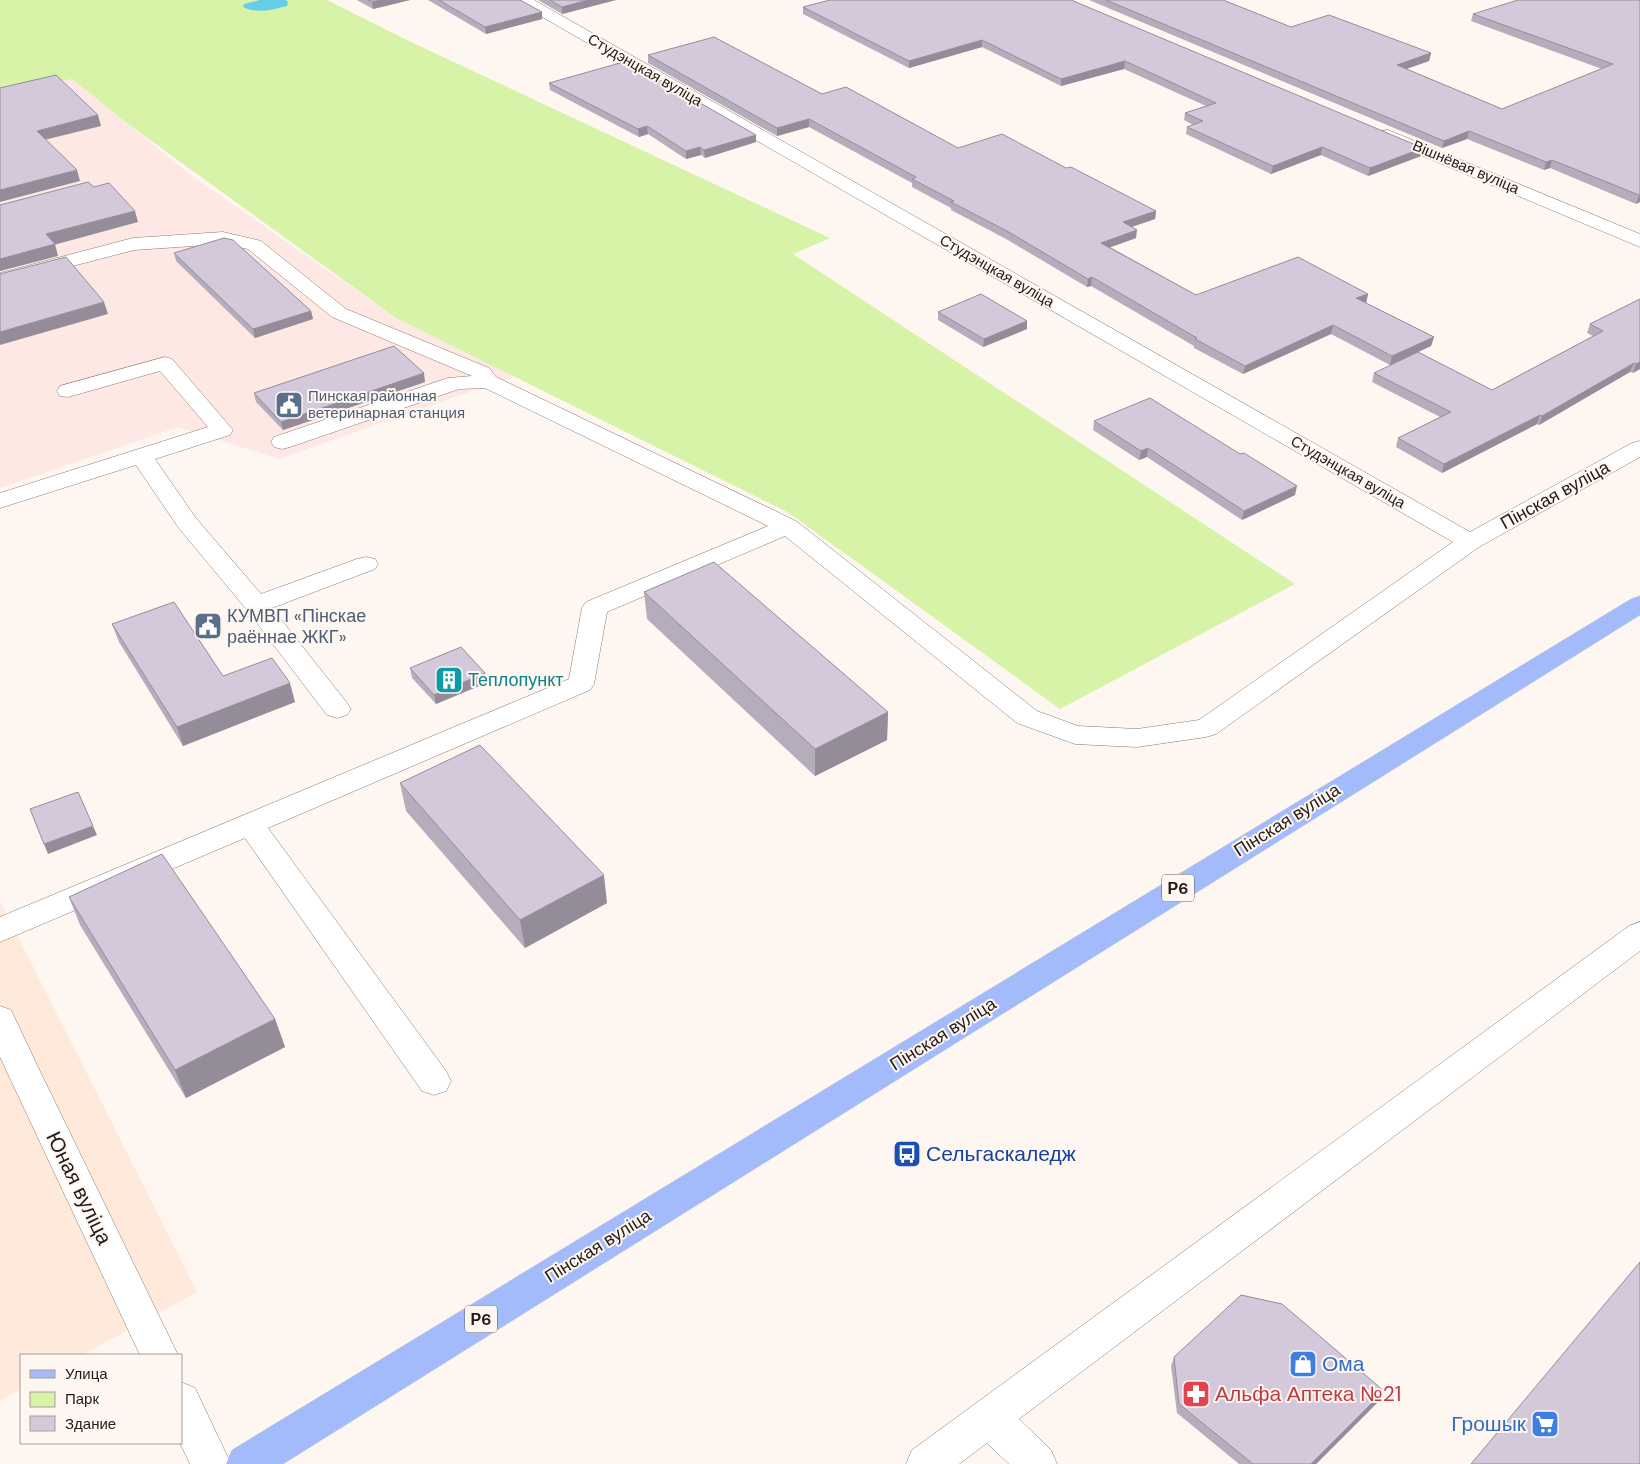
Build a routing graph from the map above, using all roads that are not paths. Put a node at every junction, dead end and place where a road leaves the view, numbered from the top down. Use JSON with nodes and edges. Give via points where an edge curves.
{"nodes":[{"id":1,"x":523,"y":0,"type":"edge"},
{"id":2,"x":1374,"y":128,"type":"edge"},
{"id":3,"x":1640,"y":241,"type":"edge"},
{"id":4,"x":0,"y":279,"type":"edge"},
{"id":5,"x":488,"y":381,"type":"junction"},
{"id":6,"x":68,"y":391,"type":"dead end"},
{"id":7,"x":282,"y":442,"type":"dead end"},
{"id":8,"x":1640,"y":448,"type":"edge"},
{"id":9,"x":142,"y":457,"type":"junction"},
{"id":10,"x":0,"y":501,"type":"edge"},
{"id":11,"x":788,"y":526,"type":"junction"},
{"id":12,"x":1470,"y":542,"type":"junction"},
{"id":13,"x":366,"y":564,"type":"dead end"},
{"id":14,"x":1640,"y":604,"type":"edge"},
{"id":15,"x":256,"y":605,"type":"junction"},
{"id":16,"x":337,"y":709,"type":"dead end"},
{"id":17,"x":250,"y":824,"type":"junction"},
{"id":18,"x":0,"y":930,"type":"edge"},
{"id":19,"x":1640,"y":934,"type":"edge"},
{"id":20,"x":0,"y":1019,"type":"edge"},
{"id":21,"x":9,"y":1067,"type":"edge"},
{"id":22,"x":434,"y":1080,"type":"dead end"},
{"id":23,"x":158,"y":1354,"type":"edge"},
{"id":24,"x":182,"y":1403,"type":"edge"},
{"id":25,"x":989,"y":1417,"type":"junction"},
{"id":26,"x":211,"y":1464,"type":"edge"},
{"id":27,"x":246,"y":1464,"type":"edge"},
{"id":28,"x":926,"y":1464,"type":"edge"},
{"id":29,"x":1037,"y":1464,"type":"edge"}],
"edges":[{"from":1,"to":12,"type":"street","name":"Студэнцкая вуліца"},
{"from":2,"to":3,"type":"street","name":"Вішнёвая вуліца"},
{"from":4,"to":5,"type":"street","via":[[133,244],[223,238],[254,245],[339,313],[482,372]]},
{"from":5,"to":7,"type":"street","via":[[456,382]]},
{"from":5,"to":11,"type":"street"},
{"from":6,"to":9,"type":"street","via":[[166,363],[222,430]]},
{"from":8,"to":12,"type":"street","name":"Пінская вуліца"},
{"from":9,"to":10,"type":"street"},
{"from":9,"to":15,"type":"street","via":[[186,522]]},
{"from":11,"to":12,"type":"street","name":"Пінская вуліца","via":[[1027,717],[1075,735],[1137,738],[1206,728]]},
{"from":11,"to":17,"type":"street","via":[[595,608],[581,684]]},
{"from":13,"to":15,"type":"street"},
{"from":14,"to":27,"type":"main road","name":"Пінская вуліца","number":"Р6"},
{"from":15,"to":16,"type":"street"},
{"from":17,"to":18,"type":"street"},
{"from":17,"to":22,"type":"street"},
{"from":19,"to":25,"type":"street"},
{"from":20,"to":21,"type":"street","name":"Юная вуліца"},
{"from":21,"to":23,"type":"street","name":"Юная вуліца"},
{"from":24,"to":26,"type":"street"},
{"from":25,"to":28,"type":"street"},
{"from":25,"to":29,"type":"street"}]}
